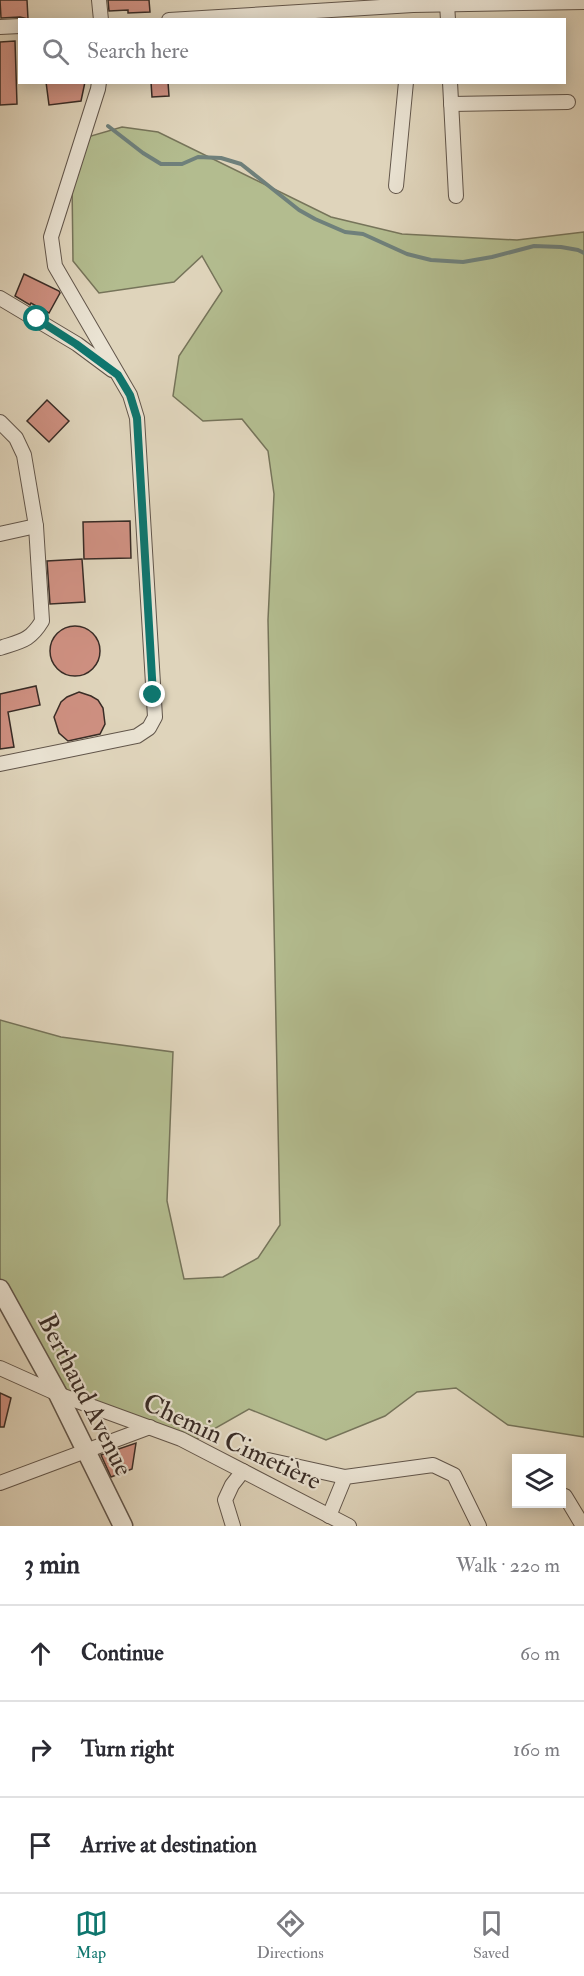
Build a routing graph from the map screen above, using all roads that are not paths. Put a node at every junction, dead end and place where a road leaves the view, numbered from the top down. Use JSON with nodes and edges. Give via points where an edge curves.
{"nodes":[{"id":1,"x":99,"y":0,"type":"edge"},
{"id":2,"x":584,"y":2,"type":"edge"},
{"id":3,"x":447,"y":4,"type":"junction"},
{"id":4,"x":413,"y":5,"type":"junction"},
{"id":5,"x":287,"y":7,"type":"edge"},
{"id":6,"x":101,"y":18,"type":"edge"},
{"id":7,"x":187,"y":18,"type":"edge"},
{"id":8,"x":411,"y":18,"type":"edge"},
{"id":9,"x":448,"y":18,"type":"edge"},
{"id":10,"x":18,"y":26,"type":"edge"},
{"id":11,"x":0,"y":27,"type":"edge"},
{"id":12,"x":99,"y":84,"type":"edge"},
{"id":13,"x":406,"y":84,"type":"edge"},
{"id":14,"x":450,"y":84,"type":"edge"},
{"id":15,"x":568,"y":102,"type":"dead end"},
{"id":16,"x":451,"y":104,"type":"junction"},
{"id":17,"x":396,"y":186,"type":"dead end"},
{"id":18,"x":456,"y":196,"type":"dead end"},
{"id":19,"x":0,"y":298,"type":"edge"},
{"id":20,"x":118,"y":375,"type":"junction"},
{"id":21,"x":0,"y":422,"type":"edge"},
{"id":22,"x":36,"y":525,"type":"junction"},
{"id":23,"x":0,"y":534,"type":"edge"},
{"id":24,"x":0,"y":648,"type":"edge"},
{"id":25,"x":0,"y":764,"type":"edge"},
{"id":26,"x":0,"y":1289,"type":"edge"},
{"id":27,"x":0,"y":1368,"type":"edge"},
{"id":28,"x":58,"y":1394,"type":"junction"},
{"id":29,"x":150,"y":1427,"type":"junction"},
{"id":30,"x":86,"y":1450,"type":"junction"},
{"id":31,"x":268,"y":1460,"type":"dead end"},
{"id":32,"x":243,"y":1471,"type":"junction"},
{"id":33,"x":345,"y":1477,"type":"junction"},
{"id":34,"x":0,"y":1483,"type":"edge"},
{"id":35,"x":566,"y":1498,"type":"edge"},
{"id":36,"x":329,"y":1516,"type":"junction"},
{"id":37,"x":123,"y":1526,"type":"edge"},
{"id":38,"x":233,"y":1526,"type":"edge"},
{"id":39,"x":349,"y":1526,"type":"edge"},
{"id":40,"x":478,"y":1526,"type":"edge"},
{"id":41,"x":583,"y":1526,"type":"edge"}],
"edges":[{"from":1,"to":6,"type":"street"},
{"from":2,"to":3,"type":"street"},
{"from":3,"to":4,"type":"street"},
{"from":3,"to":9,"type":"street"},
{"from":4,"to":5,"type":"street"},
{"from":4,"to":8,"type":"street"},
{"from":5,"to":7,"type":"street"},
{"from":10,"to":11,"type":"street"},
{"from":12,"to":20,"type":"street","via":[[51,237],[55,266]]},
{"from":13,"to":17,"type":"street"},
{"from":14,"to":16,"type":"street"},
{"from":15,"to":16,"type":"street"},
{"from":16,"to":18,"type":"street"},
{"from":19,"to":20,"type":"street","via":[[76,344]]},
{"from":20,"to":25,"type":"street","via":[[137,418],[155,717],[149,728],[137,736]]},
{"from":21,"to":22,"type":"street","via":[[24,455]]},
{"from":22,"to":23,"type":"street"},
{"from":22,"to":24,"type":"street","via":[[42,621],[35,634]]},
{"from":26,"to":28,"type":"street","name":"Berthaud Avenue"},
{"from":27,"to":28,"type":"street","name":"Chemin Cimetière"},
{"from":28,"to":29,"type":"street","name":"Chemin Cimetière"},
{"from":28,"to":30,"type":"street","name":"Berthaud Avenue"},
{"from":29,"to":30,"type":"street"},
{"from":29,"to":32,"type":"street","name":"Chemin Cimetière"},
{"from":30,"to":34,"type":"street"},
{"from":30,"to":37,"type":"street","name":"Berthaud Avenue"},
{"from":31,"to":33,"type":"street"},
{"from":32,"to":36,"type":"street","name":"Chemin Cimetière"},
{"from":32,"to":38,"type":"street","via":[[225,1500]]},
{"from":33,"to":36,"type":"street"},
{"from":33,"to":40,"type":"street","via":[[433,1465],[454,1475]]},
{"from":35,"to":41,"type":"street"},
{"from":36,"to":39,"type":"street","name":"Chemin Cimetière"}]}
